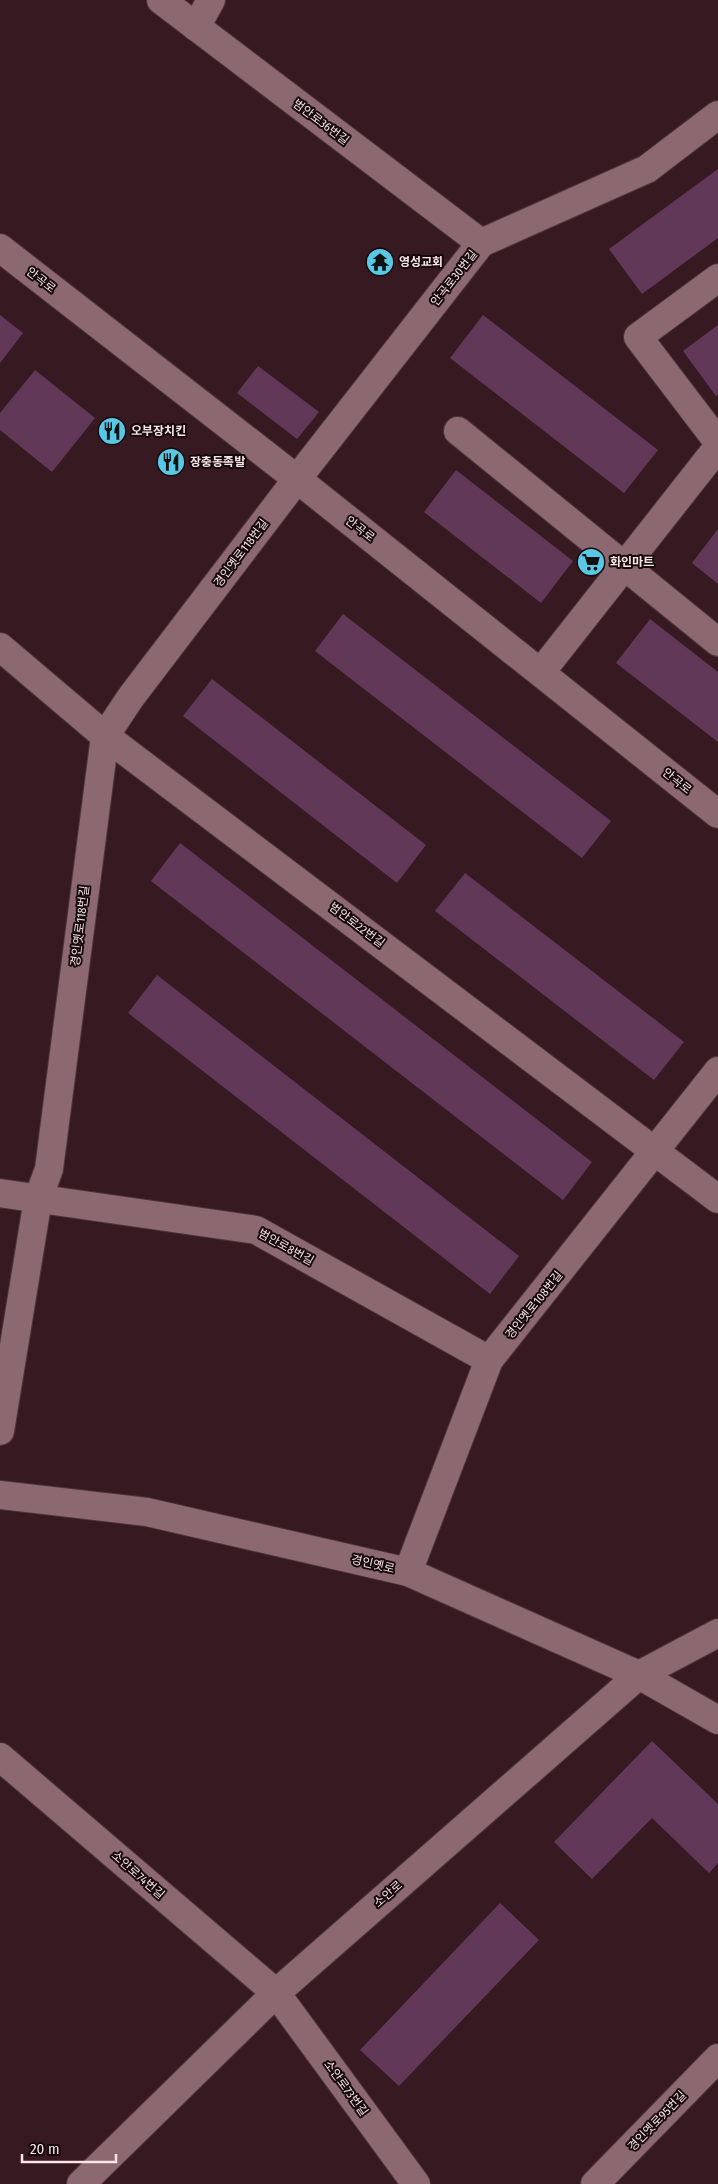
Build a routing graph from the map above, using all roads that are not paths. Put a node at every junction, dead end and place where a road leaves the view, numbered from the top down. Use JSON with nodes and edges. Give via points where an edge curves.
{"nodes":[{"id":1,"x":161,"y":0,"type":"edge"},
{"id":2,"x":211,"y":0,"type":"edge"},
{"id":3,"x":196,"y":27,"type":"junction"},
{"id":4,"x":718,"y":115,"type":"edge"},
{"id":5,"x":481,"y":244,"type":"junction"},
{"id":6,"x":0,"y":248,"type":"edge"},
{"id":7,"x":718,"y":278,"type":"edge"},
{"id":8,"x":458,"y":431,"type":"dead end"},
{"id":9,"x":718,"y":442,"type":"edge"},
{"id":10,"x":718,"y":447,"type":"edge"},
{"id":11,"x":297,"y":479,"type":"junction"},
{"id":12,"x":624,"y":566,"type":"junction"},
{"id":13,"x":718,"y":642,"type":"edge"},
{"id":14,"x":0,"y":647,"type":"edge"},
{"id":15,"x":541,"y":672,"type":"junction"},
{"id":16,"x":105,"y":736,"type":"junction"},
{"id":17,"x":718,"y":814,"type":"edge"},
{"id":18,"x":718,"y":1071,"type":"edge"},
{"id":19,"x":657,"y":1151,"type":"junction"},
{"id":20,"x":0,"y":1193,"type":"edge"},
{"id":21,"x":718,"y":1198,"type":"edge"},
{"id":22,"x":38,"y":1199,"type":"junction"},
{"id":23,"x":489,"y":1360,"type":"junction"},
{"id":24,"x":0,"y":1431,"type":"edge"},
{"id":25,"x":0,"y":1495,"type":"edge"},
{"id":26,"x":408,"y":1572,"type":"junction"},
{"id":27,"x":718,"y":1633,"type":"edge"},
{"id":28,"x":639,"y":1675,"type":"junction"},
{"id":29,"x":718,"y":1720,"type":"edge"},
{"id":30,"x":0,"y":1757,"type":"edge"},
{"id":31,"x":276,"y":1992,"type":"junction"},
{"id":32,"x":718,"y":2058,"type":"edge"},
{"id":33,"x":81,"y":2184,"type":"edge"},
{"id":34,"x":416,"y":2184,"type":"edge"},
{"id":35,"x":595,"y":2184,"type":"edge"}],
"edges":[{"from":1,"to":3,"type":"street","name":"범안로36번길"},
{"from":2,"to":3,"type":"street"},
{"from":3,"to":5,"type":"street","name":"범안로36번길"},
{"from":4,"to":5,"type":"street","name":"안곡로30번길","via":[[647,169]]},
{"from":5,"to":11,"type":"street","name":"안곡로30번길"},
{"from":6,"to":11,"type":"street","name":"안곡로"},
{"from":7,"to":9,"type":"street","via":[[638,337]]},
{"from":8,"to":12,"type":"street"},
{"from":10,"to":12,"type":"street"},
{"from":11,"to":15,"type":"street","name":"안곡로"},
{"from":11,"to":16,"type":"street","name":"경인옛로118번길","via":[[131,697]]},
{"from":12,"to":13,"type":"street"},
{"from":12,"to":15,"type":"street"},
{"from":14,"to":16,"type":"street","name":"범안로22번길"},
{"from":15,"to":17,"type":"street","name":"안곡로"},
{"from":16,"to":19,"type":"street","name":"범안로22번길"},
{"from":16,"to":22,"type":"street","name":"경인옛로118번길","via":[[49,1169]]},
{"from":18,"to":19,"type":"street","name":"경인옛로108번길"},
{"from":19,"to":21,"type":"street","name":"범안로22번길"},
{"from":19,"to":23,"type":"street","name":"경인옛로108번길"},
{"from":20,"to":22,"type":"street","name":"범안로8번길"},
{"from":22,"to":23,"type":"street","name":"범안로8번길","via":[[256,1230]]},
{"from":22,"to":24,"type":"street","name":"경인옛로118번길"},
{"from":23,"to":26,"type":"street","name":"경인옛로108번길"},
{"from":25,"to":26,"type":"street","name":"경인옛로","via":[[147,1512]]},
{"from":26,"to":28,"type":"street","name":"경인옛로"},
{"from":27,"to":28,"type":"street","name":"소안로"},
{"from":28,"to":29,"type":"street","name":"경인옛로"},
{"from":28,"to":31,"type":"street","name":"소안로"},
{"from":30,"to":31,"type":"street","name":"소안로74번길"},
{"from":31,"to":33,"type":"street","name":"소안로"},
{"from":31,"to":34,"type":"street","name":"소안로73번길"},
{"from":32,"to":35,"type":"street","name":"경인옛로95번길"}]}
